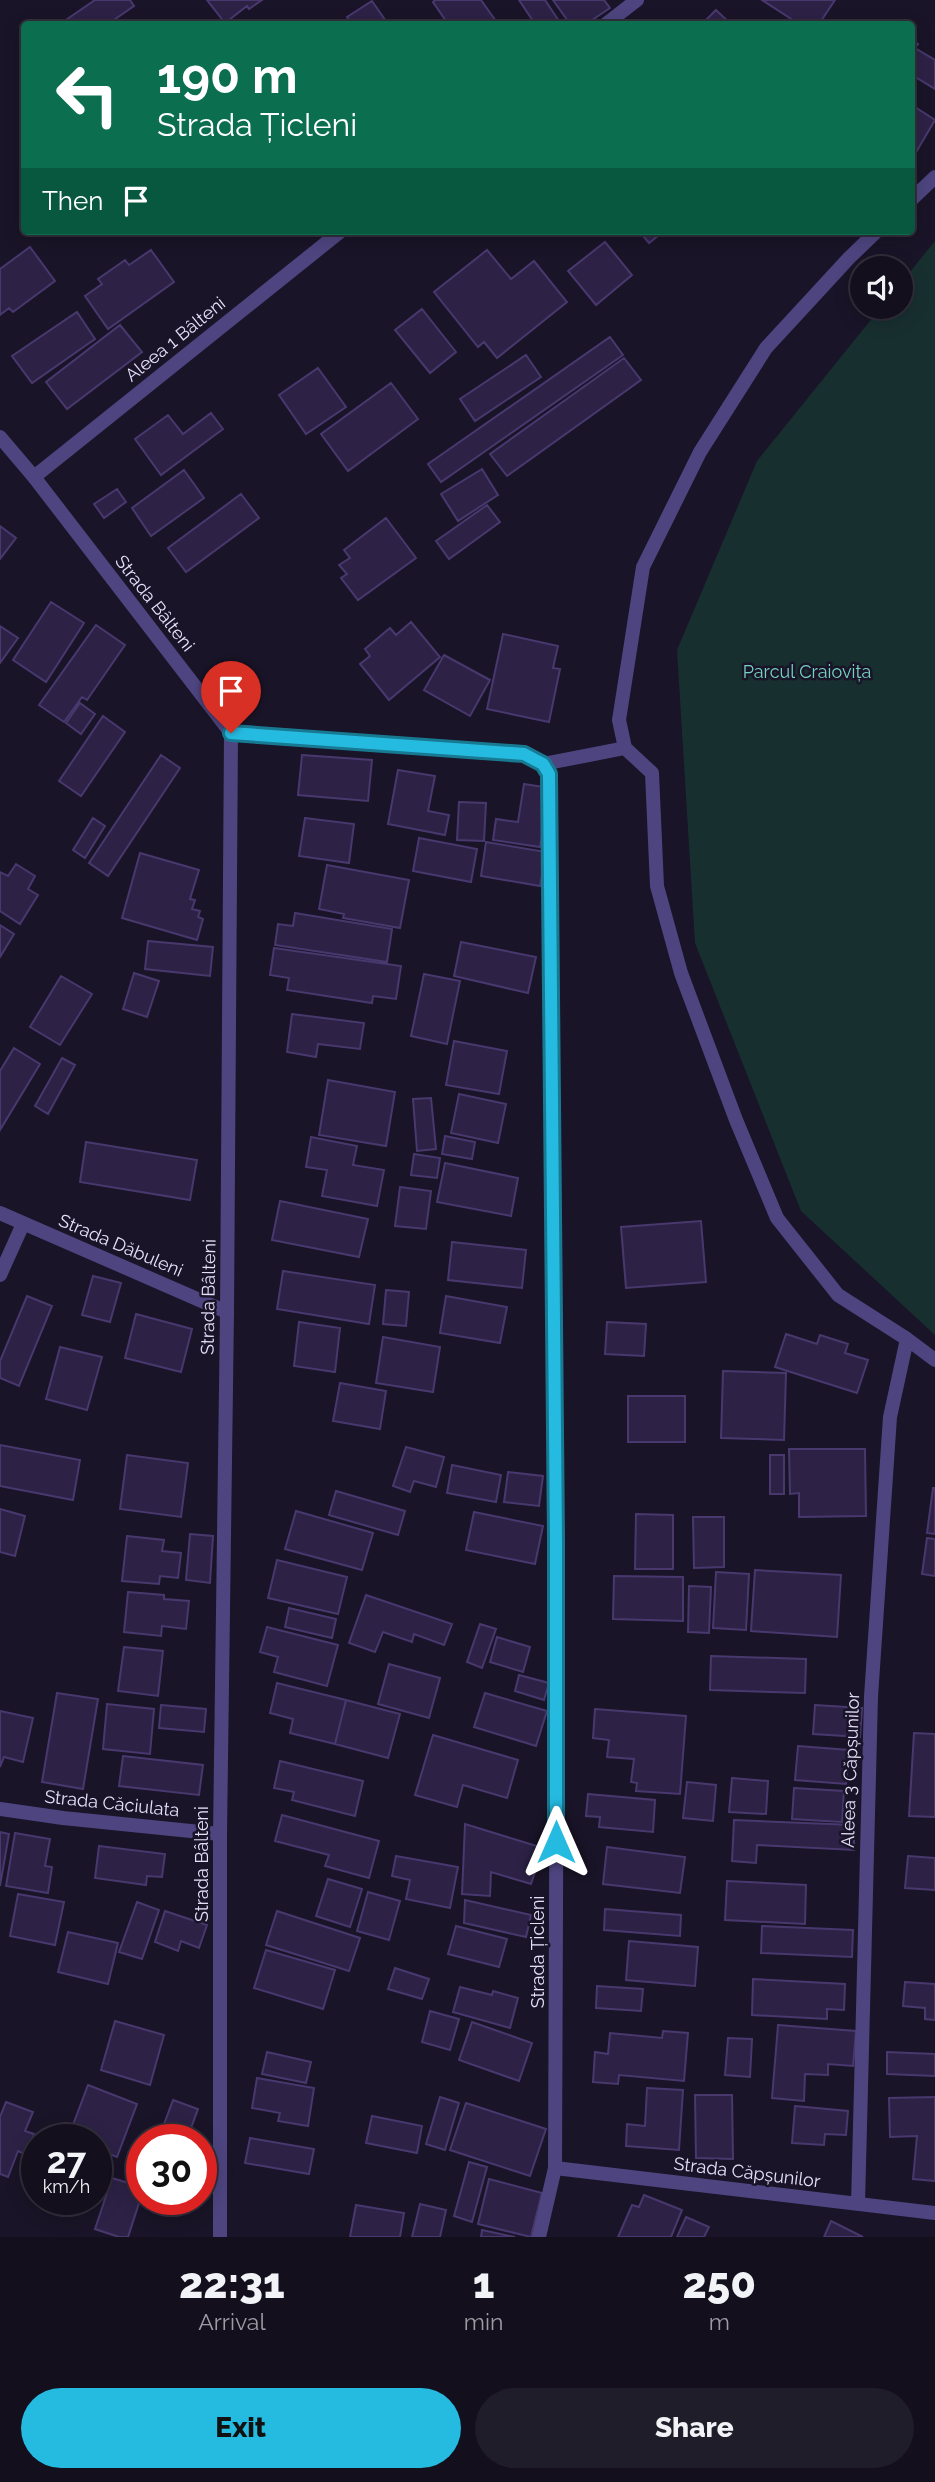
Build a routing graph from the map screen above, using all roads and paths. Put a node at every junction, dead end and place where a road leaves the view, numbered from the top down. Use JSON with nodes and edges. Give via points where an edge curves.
{"nodes":[{"id":1,"x":635,"y":1,"type":"edge"},
{"id":2,"x":610,"y":21,"type":"edge"},
{"id":3,"x":935,"y":177,"type":"edge"},
{"id":4,"x":915,"y":196,"type":"edge"},
{"id":5,"x":336,"y":235,"type":"edge"},
{"id":6,"x":873,"y":235,"type":"edge"},
{"id":7,"x":0,"y":437,"type":"edge"},
{"id":8,"x":34,"y":477,"type":"junction"},
{"id":9,"x":231,"y":733,"type":"junction"},
{"id":10,"x":625,"y":748,"type":"junction"},
{"id":11,"x":543,"y":764,"type":"junction"},
{"id":12,"x":0,"y":1213,"type":"edge"},
{"id":13,"x":23,"y":1224,"type":"junction"},
{"id":14,"x":0,"y":1275,"type":"edge"},
{"id":15,"x":227,"y":1312,"type":"junction"},
{"id":16,"x":907,"y":1339,"type":"junction"},
{"id":17,"x":935,"y":1360,"type":"edge"},
{"id":18,"x":0,"y":1809,"type":"edge"},
{"id":19,"x":220,"y":1834,"type":"junction"},
{"id":20,"x":555,"y":2168,"type":"junction"},
{"id":21,"x":858,"y":2204,"type":"junction"},
{"id":22,"x":935,"y":2213,"type":"edge"},
{"id":23,"x":220,"y":2237,"type":"edge"},
{"id":24,"x":539,"y":2237,"type":"edge"}],
"edges":[{"from":1,"to":2,"type":"street"},
{"from":3,"to":4,"type":"street"},
{"from":5,"to":8,"type":"street","name":"Aleea 1 Bâlteni"},
{"from":6,"to":10,"type":"street","via":[[766,348],[701,452],[643,567],[619,720]]},
{"from":7,"to":8,"type":"street","name":"Strada Bâlteni"},
{"from":8,"to":9,"type":"street","name":"Strada Bâlteni"},
{"from":9,"to":11,"type":"street","via":[[524,754]]},
{"from":9,"to":15,"type":"street","name":"Strada Bâlteni"},
{"from":10,"to":11,"type":"street"},
{"from":10,"to":16,"type":"street","via":[[652,773],[657,886],[681,973],[778,1218],[838,1295]]},
{"from":11,"to":20,"type":"street","name":"Strada Țicleni","via":[[551,786],[557,1638]]},
{"from":12,"to":13,"type":"street","name":"Strada Dăbuleni"},
{"from":13,"to":14,"type":"street"},
{"from":13,"to":15,"type":"street","name":"Strada Dăbuleni"},
{"from":15,"to":19,"type":"street","name":"Strada Bâlteni"},
{"from":16,"to":17,"type":"street"},
{"from":16,"to":21,"type":"street","name":"Aleea 3 Căpșunilor","via":[[890,1417],[871,1696]]},
{"from":18,"to":19,"type":"street","name":"Strada Căciulata"},
{"from":19,"to":23,"type":"street","name":"Strada Bâlteni"},
{"from":20,"to":21,"type":"street","name":"Strada Căpșunilor"},
{"from":20,"to":24,"type":"street","name":"Strada Țicleni"},
{"from":21,"to":22,"type":"street","name":"Strada Căpșunilor"}]}
